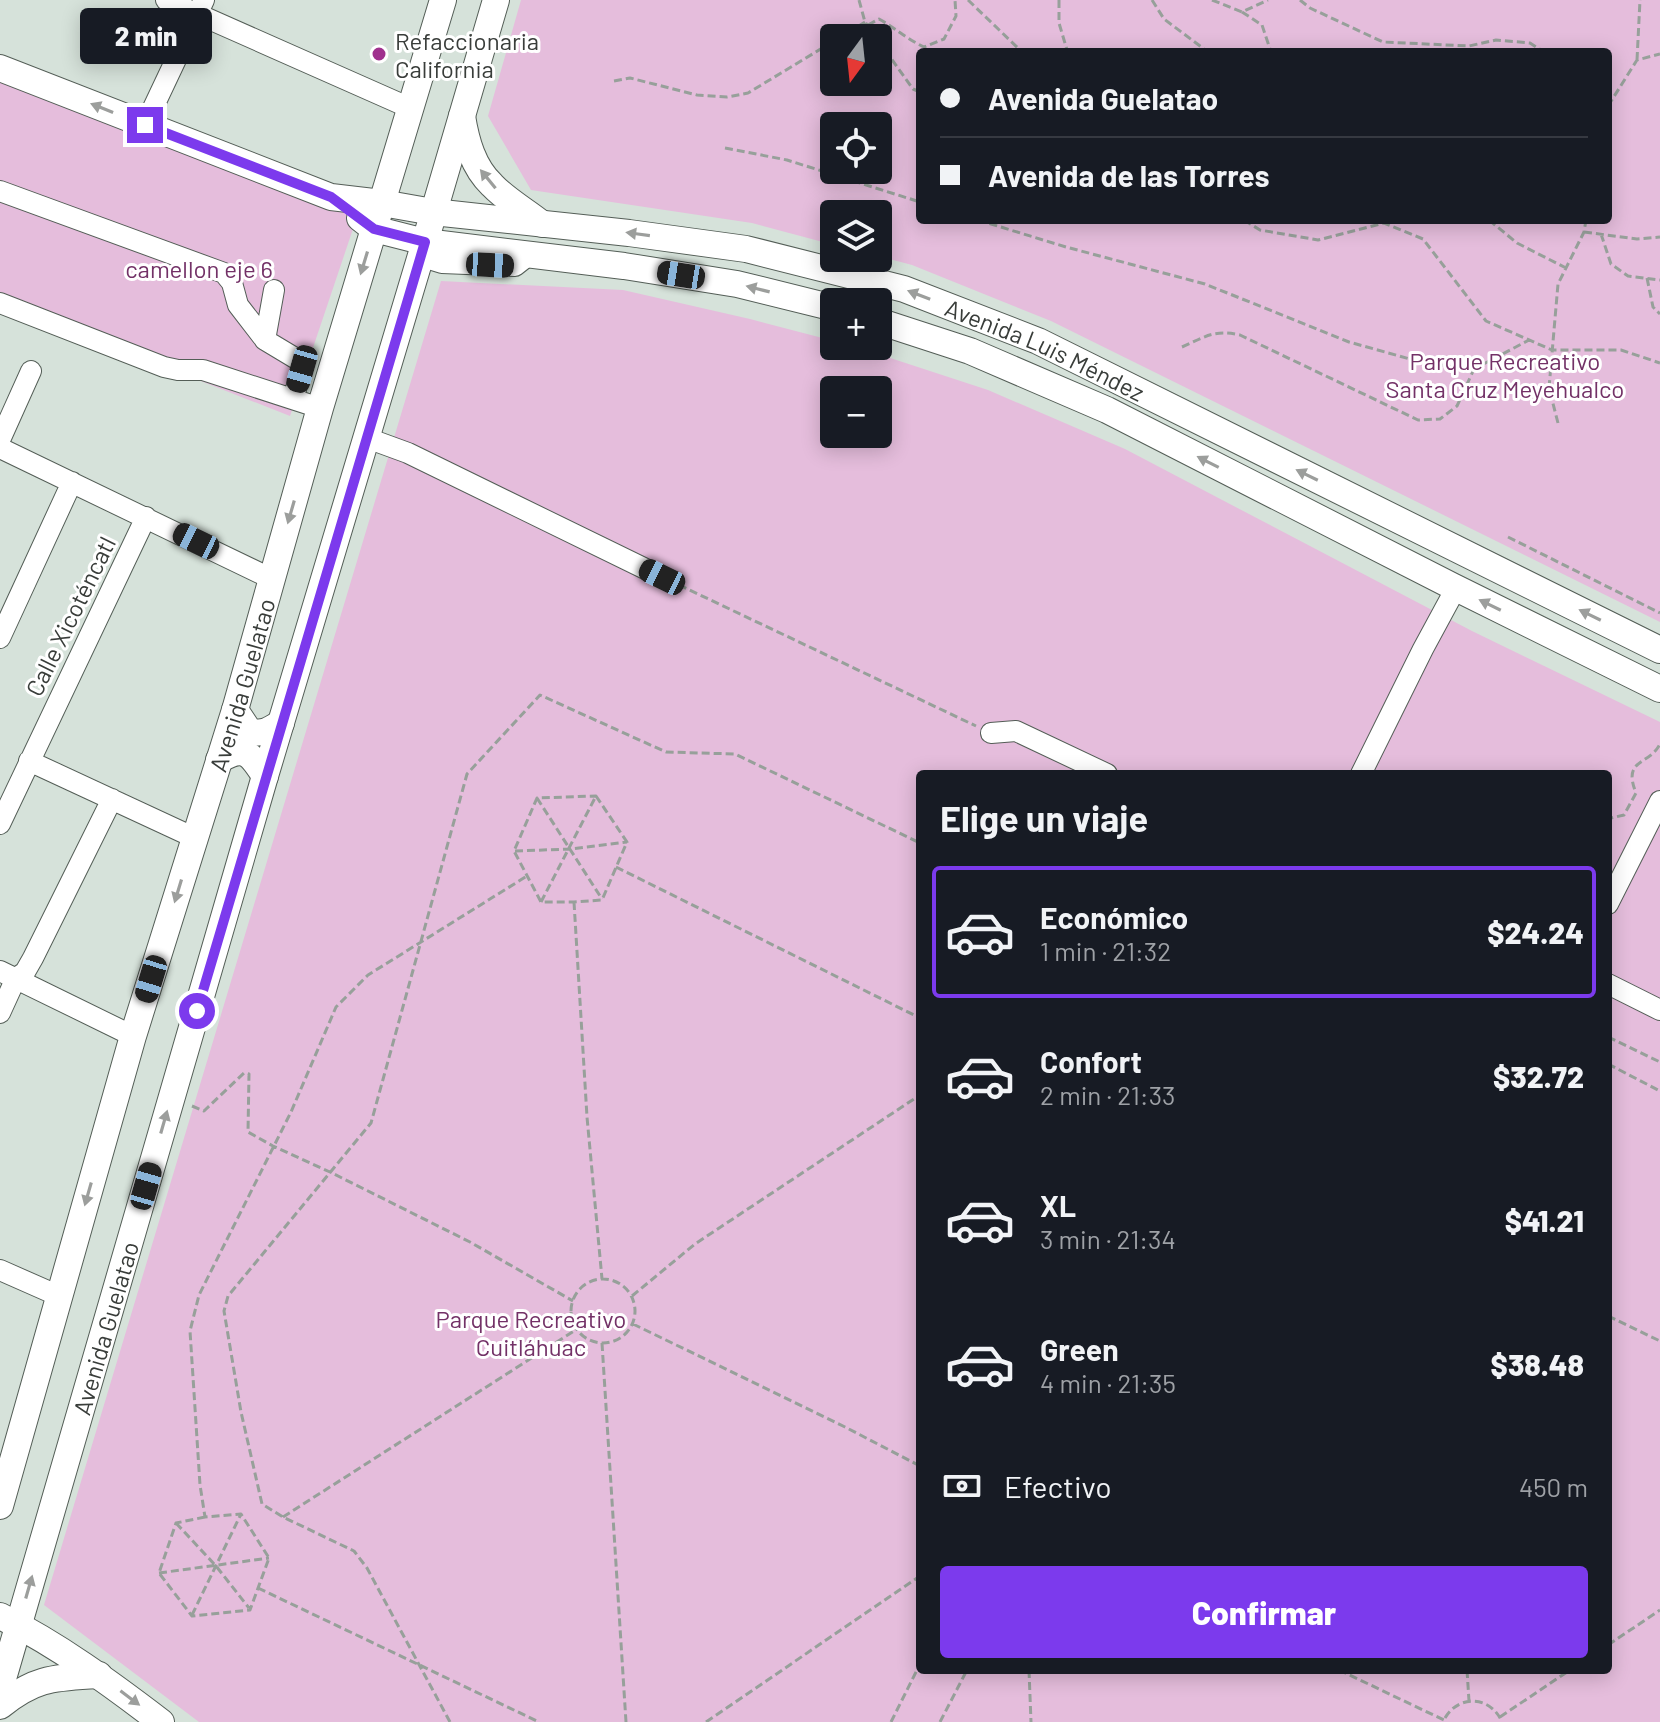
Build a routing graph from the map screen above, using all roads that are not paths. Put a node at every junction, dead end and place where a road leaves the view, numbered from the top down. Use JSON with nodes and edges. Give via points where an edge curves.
{"nodes":[{"id":1,"x":166,"y":0,"type":"edge"},
{"id":2,"x":443,"y":0,"type":"edge"},
{"id":3,"x":496,"y":0,"type":"edge"},
{"id":4,"x":201,"y":7,"type":"edge"},
{"id":5,"x":0,"y":68,"type":"edge"},
{"id":6,"x":410,"y":108,"type":"junction"},
{"id":7,"x":461,"y":114,"type":"junction"},
{"id":8,"x":145,"y":125,"type":"junction"},
{"id":9,"x":0,"y":191,"type":"edge"},
{"id":10,"x":331,"y":197,"type":"junction"},
{"id":11,"x":382,"y":203,"type":"junction"},
{"id":12,"x":433,"y":212,"type":"junction"},
{"id":13,"x":542,"y":224,"type":"junction"},
{"id":14,"x":374,"y":229,"type":"junction"},
{"id":15,"x":425,"y":242,"type":"junction"},
{"id":16,"x":274,"y":290,"type":"dead end"},
{"id":17,"x":0,"y":303,"type":"edge"},
{"id":18,"x":820,"y":305,"type":"edge"},
{"id":19,"x":892,"y":326,"type":"edge"},
{"id":20,"x":265,"y":340,"type":"junction"},
{"id":21,"x":31,"y":371,"type":"dead end"},
{"id":22,"x":293,"y":399,"type":"junction"},
{"id":23,"x":320,"y":408,"type":"junction"},
{"id":24,"x":367,"y":438,"type":"junction"},
{"id":25,"x":0,"y":440,"type":"edge"},
{"id":26,"x":0,"y":448,"type":"edge"},
{"id":27,"x":72,"y":482,"type":"junction"},
{"id":28,"x":1351,"y":497,"type":"junction"},
{"id":29,"x":146,"y":517,"type":"junction"},
{"id":30,"x":1335,"y":527,"type":"junction"},
{"id":31,"x":1429,"y":535,"type":"junction"},
{"id":32,"x":1412,"y":566,"type":"junction"},
{"id":33,"x":662,"y":577,"type":"road end"},
{"id":34,"x":272,"y":579,"type":"junction"},
{"id":35,"x":1456,"y":588,"type":"junction"},
{"id":36,"x":0,"y":638,"type":"edge"},
{"id":37,"x":1660,"y":650,"type":"edge"},
{"id":38,"x":1660,"y":689,"type":"edge"},
{"id":39,"x":235,"y":710,"type":"junction"},
{"id":40,"x":281,"y":723,"type":"junction"},
{"id":41,"x":991,"y":733,"type":"road end"},
{"id":42,"x":219,"y":760,"type":"junction"},
{"id":43,"x":29,"y":761,"type":"junction"},
{"id":44,"x":1099,"y":770,"type":"edge"},
{"id":45,"x":1363,"y":770,"type":"edge"},
{"id":46,"x":265,"y":776,"type":"junction"},
{"id":47,"x":112,"y":799,"type":"junction"},
{"id":48,"x":1660,"y":801,"type":"edge"},
{"id":49,"x":0,"y":824,"type":"edge"},
{"id":50,"x":195,"y":838,"type":"junction"},
{"id":51,"x":1612,"y":896,"type":"edge"},
{"id":52,"x":8,"y":974,"type":"edge"},
{"id":53,"x":1612,"y":986,"type":"edge"},
{"id":54,"x":1660,"y":1010,"type":"edge"},
{"id":55,"x":0,"y":1013,"type":"edge"},
{"id":56,"x":133,"y":1036,"type":"junction"},
{"id":57,"x":0,"y":1271,"type":"edge"},
{"id":58,"x":59,"y":1296,"type":"junction"},
{"id":59,"x":0,"y":1506,"type":"edge"},
{"id":60,"x":9,"y":1621,"type":"edge"},
{"id":61,"x":99,"y":1675,"type":"junction"},
{"id":62,"x":0,"y":1689,"type":"edge"},
{"id":63,"x":0,"y":1706,"type":"edge"},
{"id":64,"x":161,"y":1722,"type":"edge"}],
"edges":[{"from":1,"to":4,"type":"street"},
{"from":2,"to":6,"type":"main road","name":"Avenida Guelatao"},
{"from":3,"to":7,"type":"main road","name":"Avenida Guelatao"},
{"from":4,"to":6,"type":"street"},
{"from":4,"to":8,"type":"street"},
{"from":8,"to":5,"type":"main road","one_way":true},
{"from":6,"to":11,"type":"main road","name":"Avenida Guelatao"},
{"from":7,"to":12,"type":"main road","name":"Avenida Guelatao"},
{"from":13,"to":7,"type":"main road","one_way":true,"via":[[481,173]]},
{"from":8,"to":10,"type":"main road"},
{"from":9,"to":20,"type":"street","via":[[224,273],[238,305]]},
{"from":10,"to":11,"type":"main road","name":"Avenida Luis Méndez"},
{"from":10,"to":14,"type":"main road"},
{"from":11,"to":12,"type":"main road","name":"Avenida Luis Méndez"},
{"from":11,"to":14,"type":"main road","name":"Avenida Guelatao"},
{"from":12,"to":13,"type":"main road","name":"Avenida Luis Méndez"},
{"from":12,"to":15,"type":"main road","name":"Avenida Guelatao"},
{"from":28,"to":13,"type":"main road","name":"Avenida Luis Méndez","one_way":true,"via":[[1038,341],[904,289],[746,249]]},
{"from":14,"to":15,"type":"main road"},
{"from":14,"to":23,"type":"main road","name":"Avenida Guelatao","one_way":true},
{"from":18,"to":15,"type":"main road","one_way":true,"via":[[737,284],[624,266]]},
{"from":15,"to":24,"type":"main road","name":"Avenida Guelatao"},
{"from":16,"to":20,"type":"street"},
{"from":17,"to":22,"type":"street","via":[[164,367],[203,370]]},
{"from":30,"to":19,"type":"main road","name":"Avenida Luis Méndez","one_way":true,"via":[[1107,410],[970,351]]},
{"from":20,"to":22,"type":"street","via":[[300,361]]},
{"from":21,"to":25,"type":"street"},
{"from":22,"to":23,"type":"street"},
{"from":23,"to":34,"type":"main road","name":"Avenida Guelatao","one_way":true},
{"from":24,"to":33,"type":"street"},
{"from":24,"to":40,"type":"main road","name":"Avenida Guelatao"},
{"from":26,"to":27,"type":"street"},
{"from":27,"to":29,"type":"street"},
{"from":27,"to":36,"type":"street"},
{"from":28,"to":30,"type":"main road"},
{"from":28,"to":31,"type":"main road","name":"Avenida Luis Méndez"},
{"from":29,"to":34,"type":"street"},
{"from":29,"to":43,"type":"street","name":"Calle Xicoténcatl"},
{"from":30,"to":32,"type":"main road","name":"Avenida Luis Méndez"},
{"from":31,"to":32,"type":"main road"},
{"from":37,"to":31,"type":"main road","name":"Avenida Luis Méndez","one_way":true},
{"from":32,"to":35,"type":"main road","name":"Avenida Luis Méndez"},
{"from":34,"to":39,"type":"main road","name":"Avenida Guelatao"},
{"from":38,"to":35,"type":"main road","name":"Avenida Luis Méndez","one_way":true},
{"from":35,"to":45,"type":"street"},
{"from":39,"to":40,"type":"main road","via":[[249,731],[259,734]]},
{"from":39,"to":42,"type":"main road","name":"Avenida Guelatao"},
{"from":40,"to":46,"type":"main road","name":"Avenida Guelatao"},
{"from":41,"to":44,"type":"street","via":[[1016,731]]},
{"from":42,"to":46,"type":"main road","via":[[243,752]]},
{"from":42,"to":50,"type":"main road","name":"Avenida Guelatao"},
{"from":43,"to":47,"type":"street"},
{"from":43,"to":49,"type":"street","name":"Calle Xicoténcatl"},
{"from":60,"to":46,"type":"main road","name":"Avenida Guelatao","one_way":true},
{"from":47,"to":50,"type":"street"},
{"from":47,"to":52,"type":"street","via":[[25,972]]},
{"from":48,"to":51,"type":"street"},
{"from":50,"to":56,"type":"main road","name":"Avenida Guelatao","one_way":true},
{"from":52,"to":55,"type":"street"},
{"from":52,"to":56,"type":"street"},
{"from":53,"to":54,"type":"street"},
{"from":56,"to":58,"type":"main road","name":"Avenida Guelatao","one_way":true},
{"from":57,"to":58,"type":"street"},
{"from":58,"to":59,"type":"main road","name":"Avenida Guelatao"},
{"from":60,"to":61,"type":"main road"},
{"from":60,"to":62,"type":"main road","name":"Avenida Guelatao"},
{"from":61,"to":63,"type":"main road","via":[[38,1682]]},
{"from":61,"to":64,"type":"main road","one_way":true}]}
